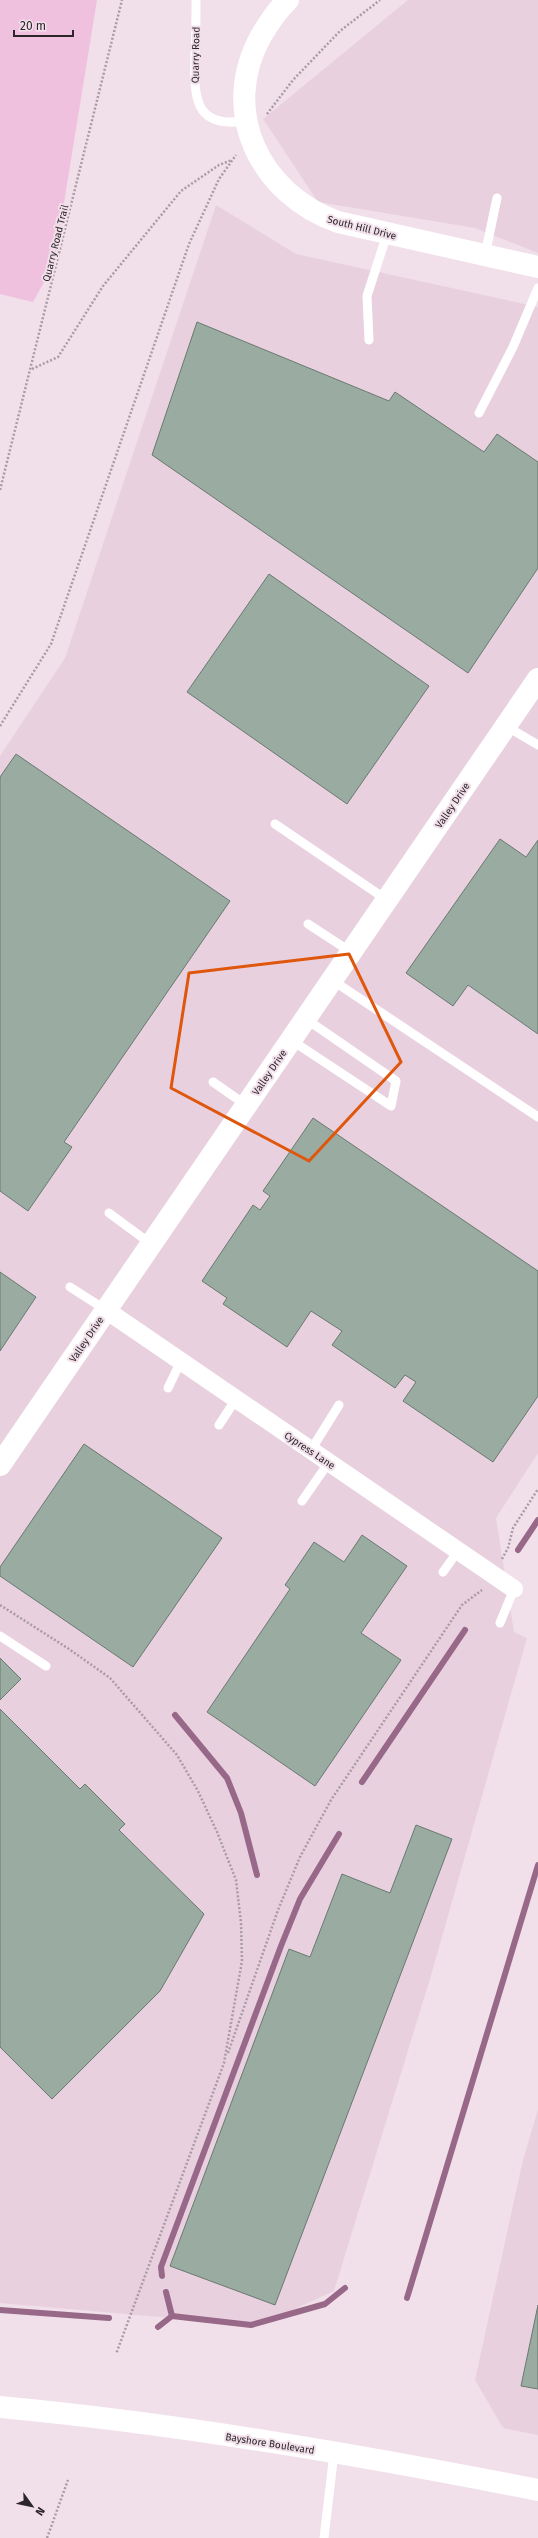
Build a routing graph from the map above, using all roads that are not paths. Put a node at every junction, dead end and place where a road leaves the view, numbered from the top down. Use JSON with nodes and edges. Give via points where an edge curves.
{"nodes":[{"id":1,"x":196,"y":0,"type":"edge"},
{"id":2,"x":288,"y":0,"type":"edge"},
{"id":3,"x":250,"y":136,"type":"junction"},
{"id":4,"x":497,"y":198,"type":"dead end"},
{"id":5,"x":387,"y":234,"type":"junction"},
{"id":6,"x":485,"y":255,"type":"junction"},
{"id":7,"x":538,"y":267,"type":"edge"},
{"id":8,"x":538,"y":288,"type":"edge"},
{"id":9,"x":370,"y":340,"type":"dead end"},
{"id":10,"x":479,"y":413,"type":"dead end"},
{"id":11,"x":538,"y":679,"type":"edge"},
{"id":12,"x":506,"y":726,"type":"junction"},
{"id":13,"x":538,"y":745,"type":"edge"},
{"id":14,"x":275,"y":824,"type":"dead end"},
{"id":15,"x":387,"y":900,"type":"junction"},
{"id":16,"x":308,"y":924,"type":"dead end"},
{"id":17,"x":351,"y":952,"type":"junction"},
{"id":18,"x":332,"y":980,"type":"junction"},
{"id":19,"x":306,"y":1019,"type":"junction"},
{"id":20,"x":291,"y":1040,"type":"junction"},
{"id":21,"x":213,"y":1082,"type":"dead end"},
{"id":22,"x":246,"y":1105,"type":"junction"},
{"id":23,"x":538,"y":1117,"type":"edge"},
{"id":24,"x":109,"y":1213,"type":"dead end"},
{"id":25,"x":151,"y":1244,"type":"junction"},
{"id":26,"x":70,"y":1287,"type":"dead end"},
{"id":27,"x":106,"y":1310,"type":"junction"},
{"id":28,"x":181,"y":1361,"type":"junction"},
{"id":29,"x":168,"y":1388,"type":"dead end"},
{"id":30,"x":236,"y":1399,"type":"junction"},
{"id":31,"x":339,"y":1405,"type":"dead end"},
{"id":32,"x":219,"y":1425,"type":"dead end"},
{"id":33,"x":311,"y":1450,"type":"junction"},
{"id":34,"x":328,"y":1462,"type":"junction"},
{"id":35,"x":0,"y":1465,"type":"edge"},
{"id":36,"x":302,"y":1501,"type":"dead end"},
{"id":37,"x":458,"y":1551,"type":"junction"},
{"id":38,"x":443,"y":1572,"type":"dead end"},
{"id":39,"x":514,"y":1589,"type":"joint"},
{"id":40,"x":500,"y":1623,"type":"dead end"},
{"id":41,"x":0,"y":1636,"type":"edge"},
{"id":42,"x":46,"y":1666,"type":"dead end"},
{"id":43,"x":0,"y":2407,"type":"edge"},
{"id":44,"x":334,"y":2453,"type":"junction"},
{"id":45,"x":538,"y":2490,"type":"edge"},
{"id":46,"x":324,"y":2538,"type":"edge"}],
"edges":[{"from":1,"to":3,"type":"lane","name":"Quarry Road","via":[[195,96],[206,115],[214,121]]},
{"from":2,"to":3,"type":"main road","name":"South Hill Drive","via":[[268,24],[255,47],[246,74],[243,98]]},
{"from":3,"to":5,"type":"main road","name":"South Hill Drive","via":[[270,173],[303,206],[338,222]]},
{"from":4,"to":6,"type":"lane"},
{"from":5,"to":6,"type":"main road","name":"South Hill Drive"},
{"from":5,"to":9,"type":"lane","via":[[368,296]]},
{"from":6,"to":7,"type":"main road","name":"South Hill Drive"},
{"from":8,"to":10,"type":"lane","via":[[513,347]]},
{"from":11,"to":12,"type":"main road","name":"Valley Drive"},
{"from":12,"to":13,"type":"lane"},
{"from":12,"to":15,"type":"main road","name":"Valley Drive"},
{"from":14,"to":15,"type":"lane"},
{"from":15,"to":17,"type":"main road","name":"Valley Drive"},
{"from":16,"to":17,"type":"lane"},
{"from":17,"to":18,"type":"main road","name":"Valley Drive"},
{"from":18,"to":19,"type":"main road","name":"Valley Drive"},
{"from":18,"to":23,"type":"lane"},
{"from":19,"to":20,"type":"main road","name":"Valley Drive"},
{"from":19,"to":20,"type":"lane","via":[[396,1081],[391,1106]]},
{"from":20,"to":22,"type":"main road","name":"Valley Drive"},
{"from":21,"to":22,"type":"lane"},
{"from":22,"to":25,"type":"main road","name":"Valley Drive"},
{"from":24,"to":25,"type":"lane"},
{"from":25,"to":27,"type":"main road","name":"Valley Drive"},
{"from":26,"to":27,"type":"lane"},
{"from":27,"to":28,"type":"street","name":"Cypress Lane"},
{"from":27,"to":35,"type":"main road","name":"Valley Drive"},
{"from":28,"to":29,"type":"lane"},
{"from":28,"to":30,"type":"street","name":"Cypress Lane"},
{"from":30,"to":32,"type":"lane"},
{"from":30,"to":33,"type":"street","name":"Cypress Lane"},
{"from":31,"to":33,"type":"lane"},
{"from":33,"to":34,"type":"street","name":"Cypress Lane"},
{"from":34,"to":36,"type":"lane"},
{"from":34,"to":37,"type":"street","name":"Cypress Lane"},
{"from":37,"to":38,"type":"lane"},
{"from":37,"to":39,"type":"street","name":"Cypress Lane"},
{"from":39,"to":40,"type":"lane"},
{"from":41,"to":42,"type":"lane"},
{"from":43,"to":44,"type":"main road","name":"Bayshore Boulevard","via":[[134,2422]]},
{"from":44,"to":45,"type":"main road","name":"Bayshore Boulevard"},
{"from":44,"to":46,"type":"lane"}]}
